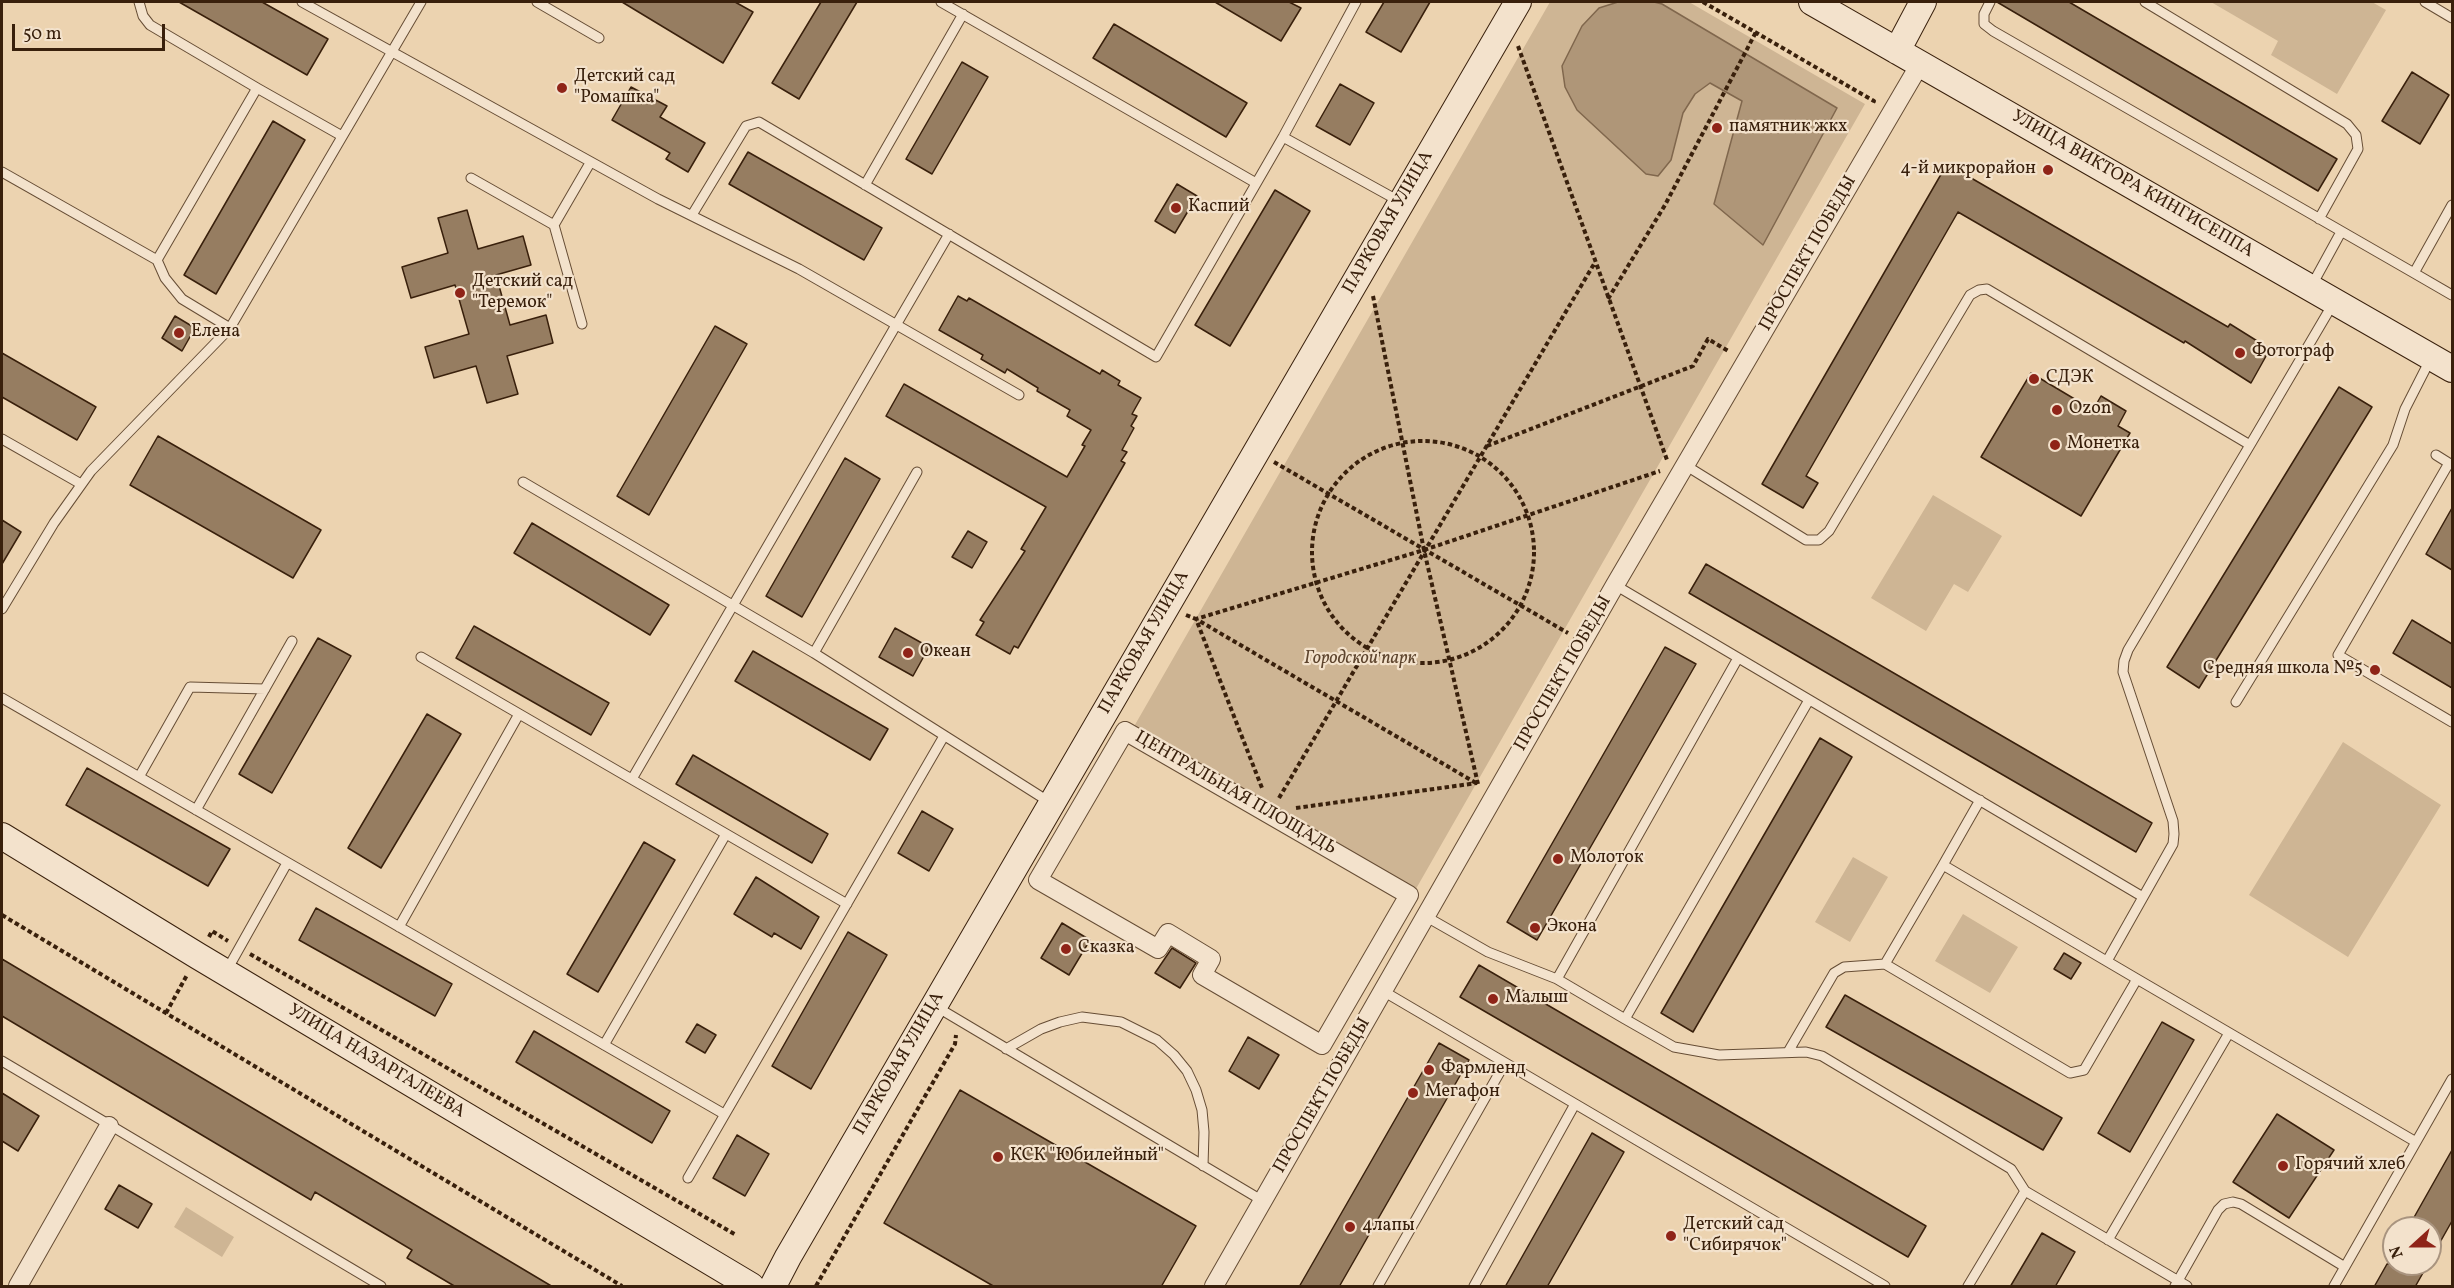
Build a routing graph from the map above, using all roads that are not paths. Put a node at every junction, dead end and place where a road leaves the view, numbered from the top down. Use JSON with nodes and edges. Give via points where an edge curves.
{"nodes":[{"id":1,"x":139,"y":2,"type":"edge"},
{"id":2,"x":302,"y":2,"type":"edge"},
{"id":3,"x":421,"y":2,"type":"edge"},
{"id":4,"x":537,"y":2,"type":"edge"},
{"id":5,"x":941,"y":2,"type":"edge"},
{"id":6,"x":1518,"y":2,"type":"edge"},
{"id":7,"x":1812,"y":2,"type":"edge"},
{"id":8,"x":1923,"y":2,"type":"edge"},
{"id":9,"x":1990,"y":2,"type":"edge"},
{"id":10,"x":2145,"y":2,"type":"edge"},
{"id":11,"x":2425,"y":2,"type":"edge"},
{"id":12,"x":1352,"y":3,"type":"edge"},
{"id":13,"x":319,"y":6,"type":"edge"},
{"id":14,"x":963,"y":14,"type":"junction"},
{"id":15,"x":2452,"y":18,"type":"edge"},
{"id":16,"x":599,"y":38,"type":"dead end"},
{"id":17,"x":1897,"y":51,"type":"junction"},
{"id":18,"x":391,"y":53,"type":"junction"},
{"id":19,"x":1920,"y":64,"type":"junction"},
{"id":20,"x":257,"y":88,"type":"junction"},
{"id":21,"x":342,"y":136,"type":"junction"},
{"id":22,"x":1283,"y":137,"type":"junction"},
{"id":23,"x":590,"y":163,"type":"junction"},
{"id":24,"x":2,"y":172,"type":"edge"},
{"id":25,"x":471,"y":178,"type":"dead end"},
{"id":26,"x":1256,"y":183,"type":"junction"},
{"id":27,"x":865,"y":185,"type":"junction"},
{"id":28,"x":1401,"y":203,"type":"junction"},
{"id":29,"x":2452,"y":205,"type":"edge"},
{"id":30,"x":692,"y":215,"type":"junction"},
{"id":31,"x":2319,"y":219,"type":"junction"},
{"id":32,"x":554,"y":225,"type":"junction"},
{"id":33,"x":2341,"y":232,"type":"junction"},
{"id":34,"x":949,"y":234,"type":"junction"},
{"id":35,"x":157,"y":260,"type":"junction"},
{"id":36,"x":2414,"y":273,"type":"junction"},
{"id":37,"x":2311,"y":287,"type":"junction"},
{"id":38,"x":2452,"y":295,"type":"edge"},
{"id":39,"x":2335,"y":301,"type":"junction"},
{"id":40,"x":582,"y":324,"type":"dead end"},
{"id":41,"x":897,"y":324,"type":"junction"},
{"id":42,"x":230,"y":328,"type":"junction"},
{"id":43,"x":2442,"y":363,"type":"edge"},
{"id":44,"x":1019,"y":394,"type":"dead end"},
{"id":45,"x":2,"y":439,"type":"edge"},
{"id":46,"x":2250,"y":445,"type":"junction"},
{"id":47,"x":2436,"y":455,"type":"dead end"},
{"id":48,"x":1676,"y":464,"type":"junction"},
{"id":49,"x":2451,"y":464,"type":"edge"},
{"id":50,"x":917,"y":472,"type":"dead end"},
{"id":51,"x":523,"y":482,"type":"dead end"},
{"id":52,"x":81,"y":484,"type":"junction"},
{"id":53,"x":1615,"y":585,"type":"junction"},
{"id":54,"x":733,"y":605,"type":"junction"},
{"id":55,"x":2,"y":609,"type":"edge"},
{"id":56,"x":292,"y":641,"type":"dead end"},
{"id":57,"x":814,"y":653,"type":"junction"},
{"id":58,"x":421,"y":657,"type":"dead end"},
{"id":59,"x":1738,"y":658,"type":"junction"},
{"id":60,"x":265,"y":689,"type":"junction"},
{"id":61,"x":2,"y":698,"type":"edge"},
{"id":62,"x":1809,"y":700,"type":"junction"},
{"id":63,"x":2236,"y":702,"type":"dead end"},
{"id":64,"x":519,"y":714,"type":"junction"},
{"id":65,"x":2452,"y":722,"type":"edge"},
{"id":66,"x":944,"y":736,"type":"junction"},
{"id":67,"x":139,"y":777,"type":"junction"},
{"id":68,"x":632,"y":779,"type":"junction"},
{"id":69,"x":1980,"y":800,"type":"junction"},
{"id":70,"x":1052,"y":803,"type":"junction"},
{"id":71,"x":196,"y":810,"type":"junction"},
{"id":72,"x":726,"y":834,"type":"junction"},
{"id":73,"x":2,"y":836,"type":"edge"},
{"id":74,"x":287,"y":863,"type":"junction"},
{"id":75,"x":1943,"y":865,"type":"junction"},
{"id":76,"x":2143,"y":897,"type":"junction"},
{"id":77,"x":847,"y":904,"type":"junction"},
{"id":78,"x":1425,"y":916,"type":"junction"},
{"id":79,"x":399,"y":927,"type":"junction"},
{"id":80,"x":2107,"y":961,"type":"junction"},
{"id":81,"x":1885,"y":964,"type":"junction"},
{"id":82,"x":226,"y":972,"type":"junction"},
{"id":83,"x":1557,"y":979,"type":"junction"},
{"id":84,"x":2137,"y":979,"type":"junction"},
{"id":85,"x":1383,"y":990,"type":"junction"},
{"id":86,"x":934,"y":1006,"type":"junction"},
{"id":87,"x":1625,"y":1019,"type":"junction"},
{"id":88,"x":2229,"y":1032,"type":"junction"},
{"id":89,"x":1322,"y":1045,"type":"joint"},
{"id":90,"x":604,"y":1046,"type":"junction"},
{"id":91,"x":1006,"y":1049,"type":"junction"},
{"id":92,"x":1788,"y":1052,"type":"junction"},
{"id":93,"x":2,"y":1061,"type":"edge"},
{"id":94,"x":1505,"y":1063,"type":"junction"},
{"id":95,"x":2452,"y":1079,"type":"edge"},
{"id":96,"x":1575,"y":1104,"type":"junction"},
{"id":97,"x":724,"y":1114,"type":"junction"},
{"id":98,"x":109,"y":1126,"type":"junction"},
{"id":99,"x":2416,"y":1143,"type":"junction"},
{"id":100,"x":1203,"y":1166,"type":"junction"},
{"id":101,"x":688,"y":1178,"type":"dead end"},
{"id":102,"x":2025,"y":1191,"type":"junction"},
{"id":103,"x":1263,"y":1201,"type":"junction"},
{"id":104,"x":2108,"y":1240,"type":"junction"},
{"id":105,"x":2345,"y":1267,"type":"junction"},
{"id":106,"x":2176,"y":1284,"type":"edge"},
{"id":107,"x":18,"y":1287,"type":"edge"},
{"id":108,"x":381,"y":1287,"type":"edge"},
{"id":109,"x":751,"y":1287,"type":"edge"},
{"id":110,"x":773,"y":1287,"type":"edge"},
{"id":111,"x":1214,"y":1287,"type":"edge"},
{"id":112,"x":1378,"y":1287,"type":"edge"},
{"id":113,"x":1474,"y":1287,"type":"edge"},
{"id":114,"x":1886,"y":1287,"type":"edge"},
{"id":115,"x":1968,"y":1287,"type":"edge"},
{"id":116,"x":2187,"y":1287,"type":"edge"},
{"id":117,"x":2334,"y":1287,"type":"edge"}],
"edges":[{"from":1,"to":20,"type":"lane","via":[[150,25]]},
{"from":2,"to":13,"type":"lane"},
{"from":3,"to":18,"type":"lane"},
{"from":4,"to":16,"type":"lane"},
{"from":5,"to":14,"type":"lane"},
{"from":6,"to":28,"type":"street","name":"ПАРКОВАЯ УЛИЦА"},
{"from":7,"to":17,"type":"street","name":"УЛИЦА ВИКТОРА КИНГИСЕППА"},
{"from":8,"to":17,"type":"street"},
{"from":9,"to":31,"type":"lane","via":[[1984,24],[1993,31]]},
{"from":10,"to":31,"type":"lane","via":[[2347,124],[2356,135],[2358,149]]},
{"from":11,"to":15,"type":"lane"},
{"from":12,"to":22,"type":"lane"},
{"from":13,"to":18,"type":"lane"},
{"from":14,"to":26,"type":"lane"},
{"from":14,"to":27,"type":"lane"},
{"from":17,"to":19,"type":"street","name":"УЛИЦА ВИКТОРА КИНГИСЕППА"},
{"from":18,"to":21,"type":"lane"},
{"from":18,"to":23,"type":"lane"},
{"from":19,"to":37,"type":"street","name":"УЛИЦА ВИКТОРА КИНГИСЕППА"},
{"from":19,"to":48,"type":"street","name":"ПРОСПЕКТ ПОБЕДЫ"},
{"from":20,"to":21,"type":"lane"},
{"from":20,"to":35,"type":"lane"},
{"from":21,"to":42,"type":"lane"},
{"from":22,"to":26,"type":"lane"},
{"from":22,"to":28,"type":"lane"},
{"from":23,"to":30,"type":"lane"},
{"from":23,"to":32,"type":"lane"},
{"from":24,"to":35,"type":"lane"},
{"from":25,"to":32,"type":"lane"},
{"from":26,"to":34,"type":"lane","via":[[1156,357]]},
{"from":27,"to":30,"type":"lane","via":[[759,122],[746,126]]},
{"from":27,"to":34,"type":"lane"},
{"from":28,"to":70,"type":"street","name":"ПАРКОВАЯ УЛИЦА"},
{"from":29,"to":36,"type":"lane"},
{"from":30,"to":41,"type":"lane","via":[[799,268]]},
{"from":31,"to":33,"type":"lane"},
{"from":32,"to":40,"type":"lane"},
{"from":33,"to":36,"type":"lane"},
{"from":33,"to":37,"type":"lane"},
{"from":34,"to":41,"type":"lane"},
{"from":35,"to":42,"type":"lane","via":[[182,299]]},
{"from":36,"to":38,"type":"lane"},
{"from":37,"to":39,"type":"street","name":"УЛИЦА ВИКТОРА КИНГИСЕППА"},
{"from":39,"to":43,"type":"street","name":"УЛИЦА ВИКТОРА КИНГИСЕППА"},
{"from":39,"to":46,"type":"lane"},
{"from":41,"to":44,"type":"lane"},
{"from":41,"to":54,"type":"lane"},
{"from":42,"to":52,"type":"lane"},
{"from":43,"to":63,"type":"lane","via":[[2405,409],[2393,445]]},
{"from":45,"to":52,"type":"lane"},
{"from":46,"to":48,"type":"lane","via":[[1987,289],[1970,295],[1829,531],[1819,540],[1806,540]]},
{"from":46,"to":76,"type":"lane","via":[[2124,661],[2123,672],[2173,821],[2173,844]]},
{"from":47,"to":49,"type":"lane"},
{"from":48,"to":53,"type":"street","name":"ПРОСПЕКТ ПОБЕДЫ"},
{"from":49,"to":65,"type":"lane","via":[[2338,655]]},
{"from":50,"to":57,"type":"lane"},
{"from":51,"to":54,"type":"lane"},
{"from":52,"to":55,"type":"lane"},
{"from":53,"to":59,"type":"lane"},
{"from":53,"to":78,"type":"street","name":"ПРОСПЕКТ ПОБЕДЫ"},
{"from":54,"to":57,"type":"lane"},
{"from":54,"to":68,"type":"lane"},
{"from":56,"to":60,"type":"lane"},
{"from":57,"to":66,"type":"lane"},
{"from":58,"to":64,"type":"lane"},
{"from":59,"to":62,"type":"lane"},
{"from":59,"to":83,"type":"lane"},
{"from":60,"to":67,"type":"lane","via":[[190,687]]},
{"from":60,"to":71,"type":"lane"},
{"from":61,"to":67,"type":"lane"},
{"from":62,"to":69,"type":"lane"},
{"from":62,"to":87,"type":"lane"},
{"from":64,"to":68,"type":"lane"},
{"from":64,"to":79,"type":"lane"},
{"from":66,"to":70,"type":"lane"},
{"from":66,"to":77,"type":"lane"},
{"from":67,"to":71,"type":"lane"},
{"from":68,"to":72,"type":"lane"},
{"from":69,"to":75,"type":"lane"},
{"from":69,"to":76,"type":"lane"},
{"from":70,"to":86,"type":"street","name":"ПАРКОВАЯ УЛИЦА"},
{"from":71,"to":74,"type":"lane"},
{"from":72,"to":77,"type":"lane"},
{"from":72,"to":90,"type":"lane"},
{"from":73,"to":82,"type":"street","name":"УЛИЦА НАЗАРГАЛЕЕВА"},
{"from":74,"to":79,"type":"lane"},
{"from":74,"to":82,"type":"lane"},
{"from":75,"to":80,"type":"lane"},
{"from":75,"to":81,"type":"lane"},
{"from":76,"to":80,"type":"lane"},
{"from":77,"to":97,"type":"lane"},
{"from":78,"to":83,"type":"lane","via":[[1488,952]]},
{"from":78,"to":85,"type":"street","name":"ПРОСПЕКТ ПОБЕДЫ"},
{"from":79,"to":90,"type":"lane"},
{"from":80,"to":84,"type":"lane"},
{"from":81,"to":84,"type":"lane","via":[[2070,1073],[2084,1070]]},
{"from":81,"to":92,"type":"lane","via":[[1844,967],[1834,973]]},
{"from":82,"to":109,"type":"street","name":"УЛИЦА НАЗАРГАЛЕЕВА"},
{"from":83,"to":87,"type":"lane"},
{"from":84,"to":88,"type":"lane"},
{"from":85,"to":94,"type":"lane"},
{"from":85,"to":103,"type":"street","name":"ПРОСПЕКТ ПОБЕДЫ"},
{"from":86,"to":91,"type":"lane"},
{"from":86,"to":110,"type":"street","name":"ПАРКОВАЯ УЛИЦА"},
{"from":87,"to":92,"type":"lane","via":[[1674,1047],[1719,1055]]},
{"from":88,"to":99,"type":"lane"},
{"from":88,"to":104,"type":"lane"},
{"from":89,"to":89,"type":"street","name":"ЦЕНТРАЛЬНАЯ ПЛОЩАДЬ","via":[[1409,895],[1125,731],[1038,880],[1158,949],[1168,933],[1211,959],[1202,975]]},
{"from":90,"to":97,"type":"lane"},
{"from":91,"to":100,"type":"lane"},
{"from":91,"to":100,"type":"lane","via":[[1041,1029],[1082,1017],[1121,1022],[1157,1040],[1174,1054],[1196,1090],[1202,1110]]},
{"from":92,"to":102,"type":"lane","via":[[1822,1056],[2011,1169]]},
{"from":93,"to":98,"type":"lane"},
{"from":94,"to":96,"type":"lane"},
{"from":94,"to":112,"type":"lane"},
{"from":95,"to":99,"type":"lane"},
{"from":96,"to":113,"type":"lane"},
{"from":96,"to":114,"type":"lane"},
{"from":97,"to":101,"type":"lane"},
{"from":98,"to":107,"type":"street"},
{"from":98,"to":108,"type":"lane"},
{"from":99,"to":105,"type":"lane"},
{"from":100,"to":103,"type":"lane"},
{"from":102,"to":104,"type":"lane"},
{"from":102,"to":115,"type":"lane"},
{"from":103,"to":111,"type":"street","name":"ПРОСПЕКТ ПОБЕДЫ"},
{"from":104,"to":106,"type":"lane"},
{"from":105,"to":106,"type":"lane","via":[[2233,1202],[2218,1210]]},
{"from":105,"to":117,"type":"lane"},
{"from":106,"to":116,"type":"lane"}]}
